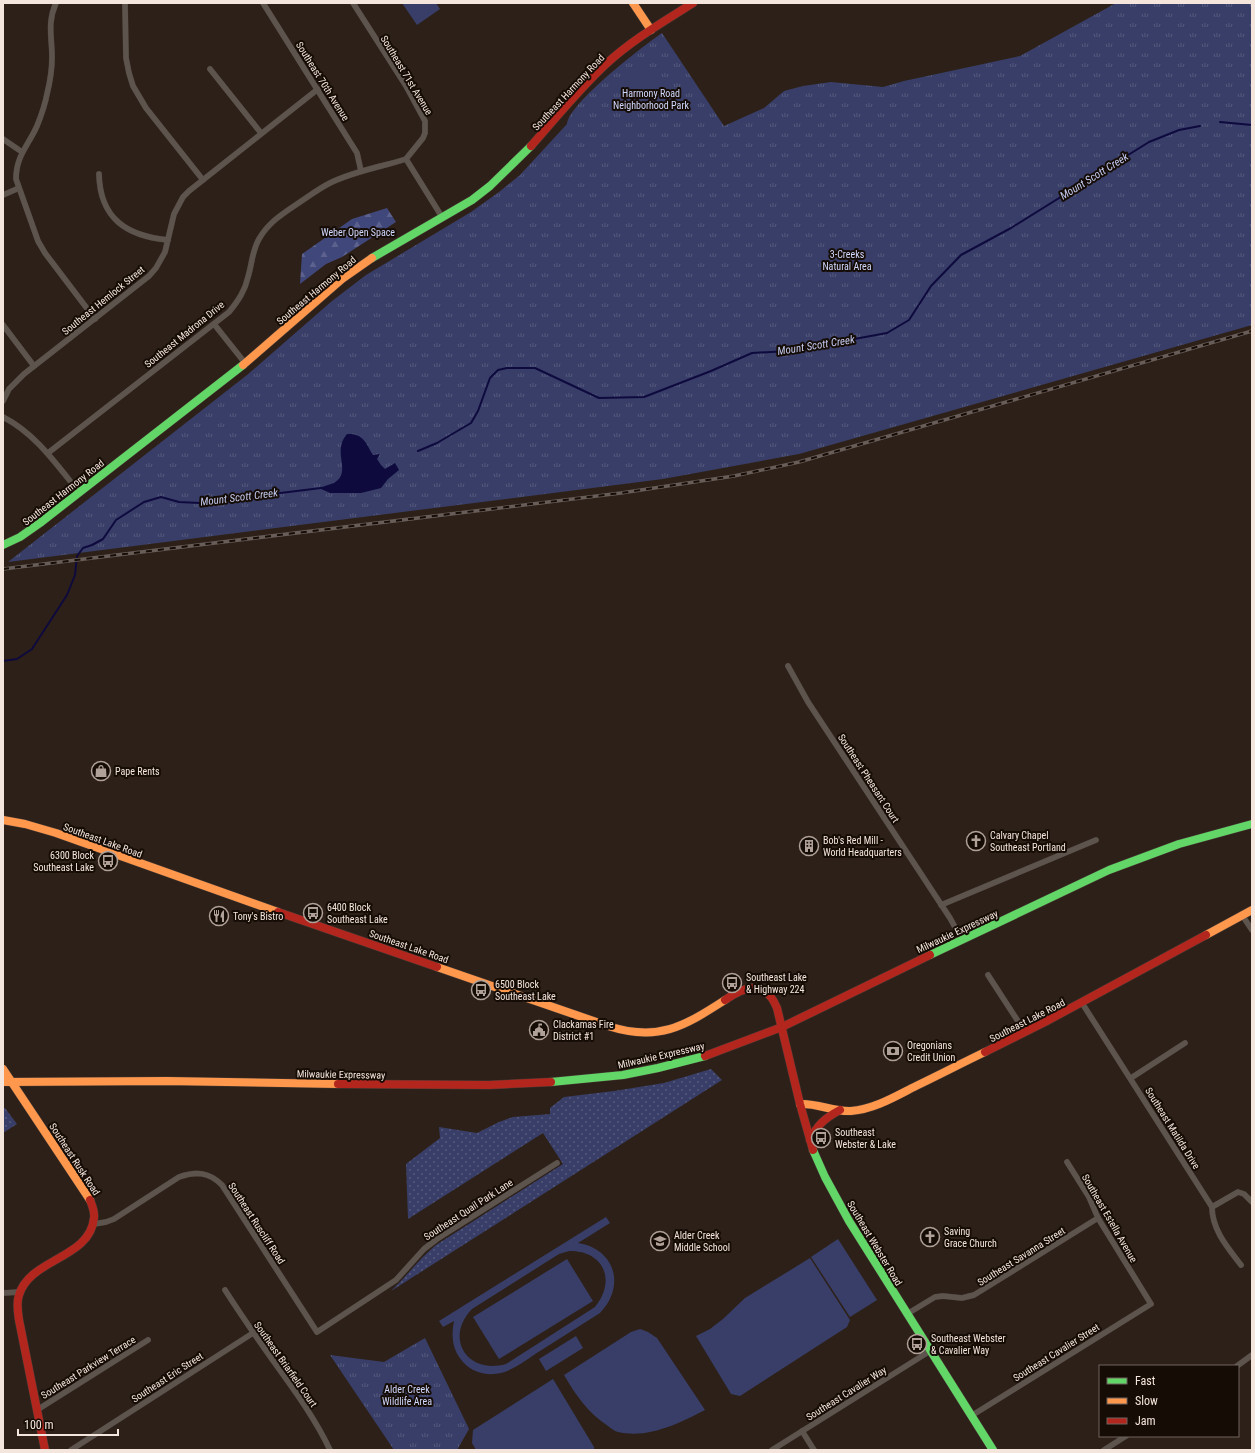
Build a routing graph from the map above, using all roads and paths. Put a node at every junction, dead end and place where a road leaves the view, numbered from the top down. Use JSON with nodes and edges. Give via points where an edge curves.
{"nodes":[{"id":1,"x":56,"y":3,"type":"edge"},
{"id":2,"x":125,"y":3,"type":"edge"},
{"id":3,"x":263,"y":3,"type":"edge"},
{"id":4,"x":353,"y":3,"type":"edge"},
{"id":5,"x":633,"y":3,"type":"edge"},
{"id":6,"x":693,"y":3,"type":"edge"},
{"id":7,"x":651,"y":30,"type":"junction"},
{"id":8,"x":210,"y":69,"type":"dead end"},
{"id":9,"x":318,"y":89,"type":"junction"},
{"id":10,"x":261,"y":133,"type":"junction"},
{"id":11,"x":3,"y":140,"type":"edge"},
{"id":12,"x":22,"y":152,"type":"junction"},
{"id":13,"x":406,"y":159,"type":"junction"},
{"id":14,"x":361,"y":172,"type":"junction"},
{"id":15,"x":100,"y":174,"type":"dead end"},
{"id":16,"x":203,"y":180,"type":"junction"},
{"id":17,"x":19,"y":188,"type":"junction"},
{"id":18,"x":3,"y":195,"type":"edge"},
{"id":19,"x":442,"y":217,"type":"junction"},
{"id":20,"x":168,"y":240,"type":"junction"},
{"id":21,"x":95,"y":319,"type":"junction"},
{"id":22,"x":214,"y":324,"type":"junction"},
{"id":23,"x":3,"y":325,"type":"edge"},
{"id":24,"x":245,"y":363,"type":"junction"},
{"id":25,"x":34,"y":366,"type":"junction"},
{"id":26,"x":3,"y":401,"type":"edge"},
{"id":27,"x":3,"y":417,"type":"edge"},
{"id":28,"x":48,"y":453,"type":"junction"},
{"id":29,"x":79,"y":492,"type":"junction"},
{"id":30,"x":3,"y":545,"type":"edge"},
{"id":31,"x":788,"y":666,"type":"dead end"},
{"id":32,"x":3,"y":820,"type":"edge"},
{"id":33,"x":1252,"y":824,"type":"edge"},
{"id":34,"x":1096,"y":840,"type":"dead end"},
{"id":35,"x":941,"y":905,"type":"junction"},
{"id":36,"x":1252,"y":910,"type":"edge"},
{"id":37,"x":1242,"y":915,"type":"junction"},
{"id":38,"x":1252,"y":930,"type":"edge"},
{"id":39,"x":962,"y":940,"type":"junction"},
{"id":40,"x":988,"y":975,"type":"dead end"},
{"id":41,"x":1082,"y":1003,"type":"junction"},
{"id":42,"x":782,"y":1027,"type":"junction"},
{"id":43,"x":1025,"y":1032,"type":"junction"},
{"id":44,"x":1185,"y":1043,"type":"dead end"},
{"id":45,"x":3,"y":1069,"type":"edge"},
{"id":46,"x":1131,"y":1078,"type":"junction"},
{"id":47,"x":3,"y":1082,"type":"edge"},
{"id":48,"x":12,"y":1082,"type":"junction"},
{"id":49,"x":800,"y":1104,"type":"junction"},
{"id":50,"x":840,"y":1110,"type":"junction"},
{"id":51,"x":810,"y":1140,"type":"junction"},
{"id":52,"x":1067,"y":1162,"type":"dead end"},
{"id":53,"x":556,"y":1163,"type":"dead end"},
{"id":54,"x":1252,"y":1202,"type":"edge"},
{"id":55,"x":1212,"y":1207,"type":"junction"},
{"id":56,"x":1098,"y":1218,"type":"junction"},
{"id":57,"x":94,"y":1224,"type":"junction"},
{"id":58,"x":1241,"y":1266,"type":"dead end"},
{"id":59,"x":225,"y":1290,"type":"dead end"},
{"id":60,"x":20,"y":1292,"type":"junction"},
{"id":61,"x":3,"y":1293,"type":"edge"},
{"id":62,"x":1151,"y":1304,"type":"joint"},
{"id":63,"x":907,"y":1314,"type":"junction"},
{"id":64,"x":317,"y":1332,"type":"joint"},
{"id":65,"x":253,"y":1333,"type":"junction"},
{"id":66,"x":148,"y":1340,"type":"dead end"},
{"id":67,"x":930,"y":1351,"type":"junction"},
{"id":68,"x":1252,"y":1355,"type":"edge"},
{"id":69,"x":1238,"y":1365,"type":"edge"},
{"id":70,"x":37,"y":1410,"type":"junction"},
{"id":71,"x":971,"y":1416,"type":"junction"},
{"id":72,"x":802,"y":1431,"type":"junction"},
{"id":73,"x":1124,"y":1437,"type":"edge"},
{"id":74,"x":45,"y":1450,"type":"edge"},
{"id":75,"x":71,"y":1450,"type":"edge"},
{"id":76,"x":330,"y":1450,"type":"edge"},
{"id":77,"x":772,"y":1450,"type":"edge"},
{"id":78,"x":814,"y":1450,"type":"edge"},
{"id":79,"x":993,"y":1450,"type":"edge"},
{"id":80,"x":1104,"y":1450,"type":"edge"}],
"edges":[{"from":1,"to":12,"type":"street","via":[[50,22],[52,59],[48,92],[37,125]]},
{"from":2,"to":16,"type":"street","via":[[126,58],[133,86],[146,108]]},
{"from":3,"to":9,"type":"street","name":"Southeast 70th Avenue"},
{"from":4,"to":13,"type":"street","name":"Southeast 71st Avenue","via":[[406,86],[425,121],[423,138]]},
{"from":5,"to":7,"type":"main road"},
{"from":6,"to":7,"type":"main road","name":"Southeast Harmony Road"},
{"from":7,"to":19,"type":"main road","name":"Southeast Harmony Road","via":[[598,72],[500,178],[480,194]]},
{"from":8,"to":10,"type":"street"},
{"from":9,"to":10,"type":"street","name":"Southeast Hemlock Street"},
{"from":9,"to":14,"type":"street","name":"Southeast 70th Avenue","via":[[357,153]]},
{"from":10,"to":16,"type":"street","name":"Southeast Hemlock Street"},
{"from":11,"to":12,"type":"street"},
{"from":12,"to":17,"type":"street","via":[[16,169]]},
{"from":13,"to":14,"type":"street","name":"Southeast Madrona Drive"},
{"from":13,"to":19,"type":"street"},
{"from":14,"to":22,"type":"street","name":"Southeast Madrona Drive","via":[[340,178],[320,188],[280,215],[265,229],[255,246],[241,296],[229,312]]},
{"from":15,"to":20,"type":"street","via":[[100,189],[104,203],[116,220],[126,229],[139,235]]},
{"from":16,"to":20,"type":"street","name":"Southeast Hemlock Street","via":[[189,191],[178,205]]},
{"from":17,"to":18,"type":"street"},
{"from":17,"to":21,"type":"street","via":[[38,241]]},
{"from":19,"to":24,"type":"main road","name":"Southeast Harmony Road","via":[[354,270]]},
{"from":20,"to":21,"type":"street","name":"Southeast Hemlock Street","via":[[161,260],[149,276]]},
{"from":21,"to":25,"type":"street","name":"Southeast Hemlock Street"},
{"from":22,"to":24,"type":"street"},
{"from":22,"to":28,"type":"street","name":"Southeast Madrona Drive"},
{"from":23,"to":25,"type":"street"},
{"from":24,"to":29,"type":"main road","name":"Southeast Harmony Road"},
{"from":25,"to":26,"type":"street","name":"Southeast Hemlock Street","via":[[9,389]]},
{"from":27,"to":28,"type":"street","via":[[26,431]]},
{"from":28,"to":29,"type":"street"},
{"from":29,"to":30,"type":"main road","name":"Southeast Harmony Road","via":[[40,523]]},
{"from":31,"to":35,"type":"street","name":"Southeast Pheasant Court","via":[[812,708]]},
{"from":32,"to":42,"type":"main road","name":"Southeast Lake Road","via":[[56,833],[622,1031],[651,1034],[667,1030],[691,1020],[742,990],[753,987],[766,991],[772,998]]},
{"from":33,"to":39,"type":"main road","name":"Milwaukie Expressway","via":[[1179,844],[1109,870]]},
{"from":34,"to":35,"type":"street"},
{"from":35,"to":39,"type":"street","name":"Southeast Pheasant Court"},
{"from":36,"to":37,"type":"main road","name":"Southeast Lake Road"},
{"from":37,"to":38,"type":"street"},
{"from":37,"to":41,"type":"main road","name":"Southeast Lake Road"},
{"from":39,"to":42,"type":"main road","name":"Milwaukie Expressway"},
{"from":40,"to":43,"type":"street"},
{"from":41,"to":43,"type":"main road","name":"Southeast Lake Road"},
{"from":41,"to":46,"type":"street","name":"Southeast Matilda Drive"},
{"from":42,"to":48,"type":"main road","name":"Milwaukie Expressway","via":[[685,1061],[623,1075],[565,1081],[489,1085]]},
{"from":42,"to":49,"type":"main road","name":"Southeast Webster Road"},
{"from":43,"to":50,"type":"main road","name":"Southeast Lake Road","via":[[884,1102],[858,1110]]},
{"from":44,"to":46,"type":"street"},
{"from":45,"to":48,"type":"main road","name":"Southeast Rusk Road"},
{"from":46,"to":55,"type":"street","name":"Southeast Matilda Drive"},
{"from":47,"to":48,"type":"main road","name":"Milwaukie Expressway"},
{"from":48,"to":57,"type":"main road","name":"Southeast Rusk Road","via":[[90,1198]]},
{"from":49,"to":50,"type":"main road","name":"Southeast Lake Road","via":[[810,1103]]},
{"from":49,"to":51,"type":"main road","name":"Southeast Webster Road"},
{"from":50,"to":51,"type":"main road","via":[[820,1121]]},
{"from":51,"to":63,"type":"main road","name":"Southeast Webster Road","via":[[820,1167],[839,1204]]},
{"from":52,"to":56,"type":"street","name":"Southeast Estella Avenue","via":[[1090,1197]]},
{"from":53,"to":64,"type":"street","name":"Southeast Quail Park Lane","via":[[437,1239],[424,1249],[396,1280]]},
{"from":54,"to":55,"type":"street","via":[[1238,1192]]},
{"from":55,"to":58,"type":"street","name":"Southeast Matilda Drive","via":[[1214,1224]]},
{"from":56,"to":62,"type":"street","name":"Southeast Estella Avenue"},
{"from":56,"to":63,"type":"street","name":"Southeast Savanna Street","via":[[974,1295],[962,1298],[935,1297]]},
{"from":57,"to":60,"type":"main road","via":[[83,1241],[34,1274]]},
{"from":57,"to":64,"type":"street","name":"Southeast Ruscliff Road","via":[[119,1216],[179,1177],[198,1173],[216,1178]]},
{"from":59,"to":65,"type":"street","name":"Southeast Briarfield Court"},
{"from":60,"to":61,"type":"street"},
{"from":60,"to":70,"type":"main road","via":[[17,1305],[19,1320]]},
{"from":62,"to":71,"type":"street","name":"Southeast Cavalier Street"},
{"from":63,"to":67,"type":"main road","name":"Southeast Webster Road"},
{"from":65,"to":75,"type":"street","name":"Southeast Eric Street"},
{"from":65,"to":76,"type":"street","name":"Southeast Briarfield Court","via":[[306,1407]]},
{"from":66,"to":70,"type":"street","name":"Southeast Parkview Terrace"},
{"from":67,"to":71,"type":"main road","name":"Southeast Webster Road"},
{"from":67,"to":72,"type":"street","name":"Southeast Cavalier Way"},
{"from":68,"to":69,"type":"street"},
{"from":70,"to":74,"type":"main road"},
{"from":71,"to":79,"type":"main road","name":"Southeast Webster Road"},
{"from":72,"to":77,"type":"street","name":"Southeast Cavalier Way"},
{"from":72,"to":78,"type":"street"},
{"from":73,"to":80,"type":"street"}]}
